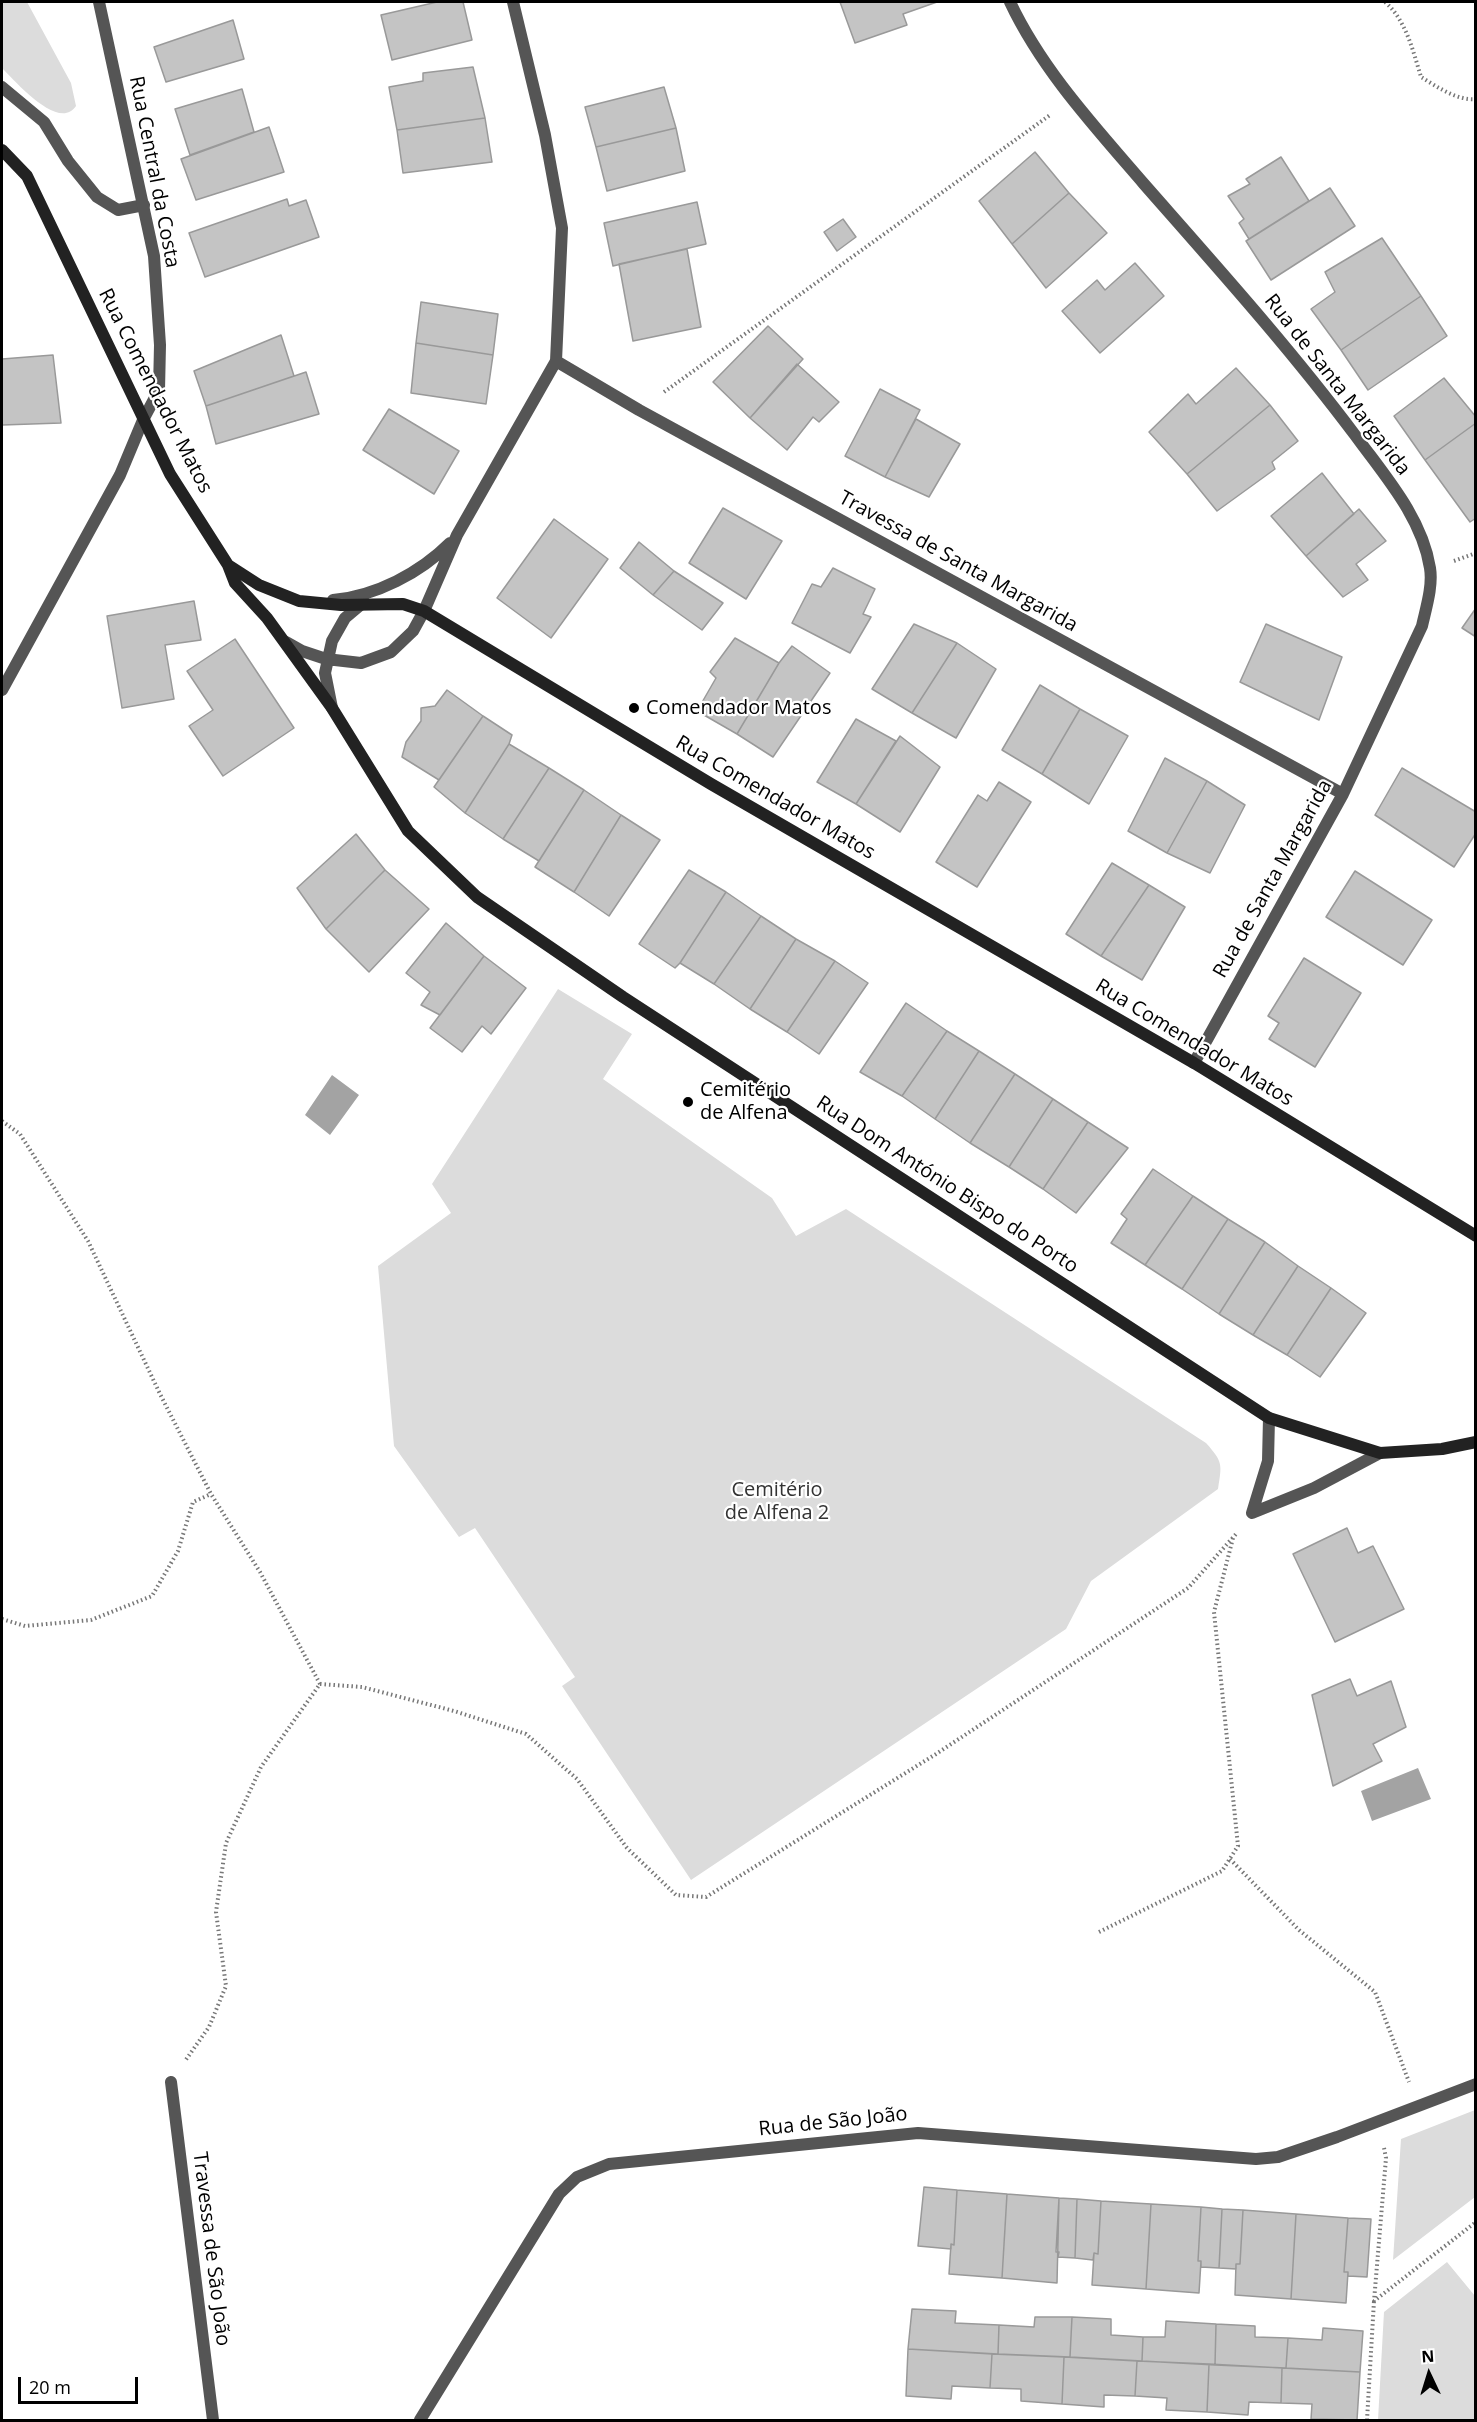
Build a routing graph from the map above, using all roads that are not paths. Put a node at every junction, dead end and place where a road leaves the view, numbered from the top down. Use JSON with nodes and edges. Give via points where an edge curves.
{"nodes":[{"id":1,"x":99,"y":2,"type":"edge"},
{"id":2,"x":513,"y":2,"type":"edge"},
{"id":3,"x":1010,"y":2,"type":"edge"},
{"id":4,"x":2,"y":87,"type":"edge"},
{"id":5,"x":2,"y":150,"type":"edge"},
{"id":6,"x":144,"y":205,"type":"junction"},
{"id":7,"x":556,"y":361,"type":"junction"},
{"id":8,"x":143,"y":420,"type":"junction"},
{"id":9,"x":457,"y":535,"type":"junction"},
{"id":10,"x":228,"y":565,"type":"junction"},
{"id":11,"x":387,"y":585,"type":"junction"},
{"id":12,"x":313,"y":603,"type":"junction"},
{"id":13,"x":361,"y":604,"type":"junction"},
{"id":14,"x":424,"y":611,"type":"junction"},
{"id":15,"x":286,"y":642,"type":"junction"},
{"id":16,"x":326,"y":659,"type":"junction"},
{"id":17,"x":2,"y":690,"type":"edge"},
{"id":18,"x":332,"y":708,"type":"junction"},
{"id":19,"x":1343,"y":794,"type":"junction"},
{"id":20,"x":1194,"y":1063,"type":"junction"},
{"id":21,"x":1476,"y":1236,"type":"edge"},
{"id":22,"x":1269,"y":1418,"type":"junction"},
{"id":23,"x":1476,"y":1442,"type":"edge"},
{"id":24,"x":1380,"y":1453,"type":"junction"},
{"id":25,"x":171,"y":2082,"type":"road end"},
{"id":26,"x":1476,"y":2084,"type":"edge"},
{"id":27,"x":213,"y":2421,"type":"edge"},
{"id":28,"x":420,"y":2421,"type":"edge"}],
"edges":[{"from":1,"to":6,"type":"street","name":"Rua Central da Costa"},
{"from":2,"to":7,"type":"street","via":[[545,135],[562,228]]},
{"from":3,"to":19,"type":"street","name":"Rua de Santa Margarida","via":[[1022,29],[1071,99],[1311,376],[1399,495],[1419,531],[1431,569],[1422,626]]},
{"from":4,"to":6,"type":"street","via":[[44,123],[97,197],[118,210]]},
{"from":5,"to":8,"type":"street","name":"Rua Comendador Matos","via":[[27,176]]},
{"from":6,"to":8,"type":"street","name":"Rua Central da Costa","via":[[154,256],[160,345],[159,390]]},
{"from":7,"to":9,"type":"street"},
{"from":7,"to":19,"type":"street","name":"Travessa de Santa Margarida"},
{"from":8,"to":10,"type":"street","name":"Rua Comendador Matos","via":[[170,474]]},
{"from":8,"to":17,"type":"street","name":"Rua Central da Costa","via":[[120,475]]},
{"from":9,"to":11,"type":"street","via":[[414,572]]},
{"from":9,"to":14,"type":"street"},
{"from":10,"to":12,"type":"street","name":"Rua Comendador Matos","via":[[259,585]]},
{"from":10,"to":15,"type":"street","name":"Rua Dom António Bispo do Porto","via":[[235,583]]},
{"from":11,"to":12,"type":"street","via":[[350,599]]},
{"from":11,"to":13,"type":"street"},
{"from":12,"to":13,"type":"street","name":"Rua Comendador Matos"},
{"from":13,"to":14,"type":"street","name":"Rua Comendador Matos","via":[[403,603]]},
{"from":13,"to":16,"type":"street","via":[[345,618]]},
{"from":14,"to":16,"type":"street","via":[[413,632],[391,652],[361,663]]},
{"from":14,"to":20,"type":"street","name":"Rua Comendador Matos","via":[[721,790]]},
{"from":15,"to":16,"type":"street"},
{"from":15,"to":18,"type":"street","name":"Rua Dom António Bispo do Porto"},
{"from":16,"to":18,"type":"street"},
{"from":18,"to":22,"type":"street","name":"Rua Dom António Bispo do Porto","via":[[408,831],[477,897],[622,997]]},
{"from":19,"to":20,"type":"street","name":"Rua de Santa Margarida"},
{"from":20,"to":21,"type":"street","name":"Rua Comendador Matos"},
{"from":22,"to":24,"type":"street","name":"Rua Dom António Bispo do Porto"},
{"from":22,"to":24,"type":"street","via":[[1268,1461],[1252,1513],[1314,1488]]},
{"from":23,"to":24,"type":"street","name":"Rua Dom António Bispo do Porto","via":[[1443,1449]]},
{"from":25,"to":27,"type":"street","name":"Travessa de São João"},
{"from":26,"to":28,"type":"street","name":"Rua de São João","via":[[1278,2157],[1256,2159],[918,2133],[609,2164],[577,2177],[559,2194]]}]}
